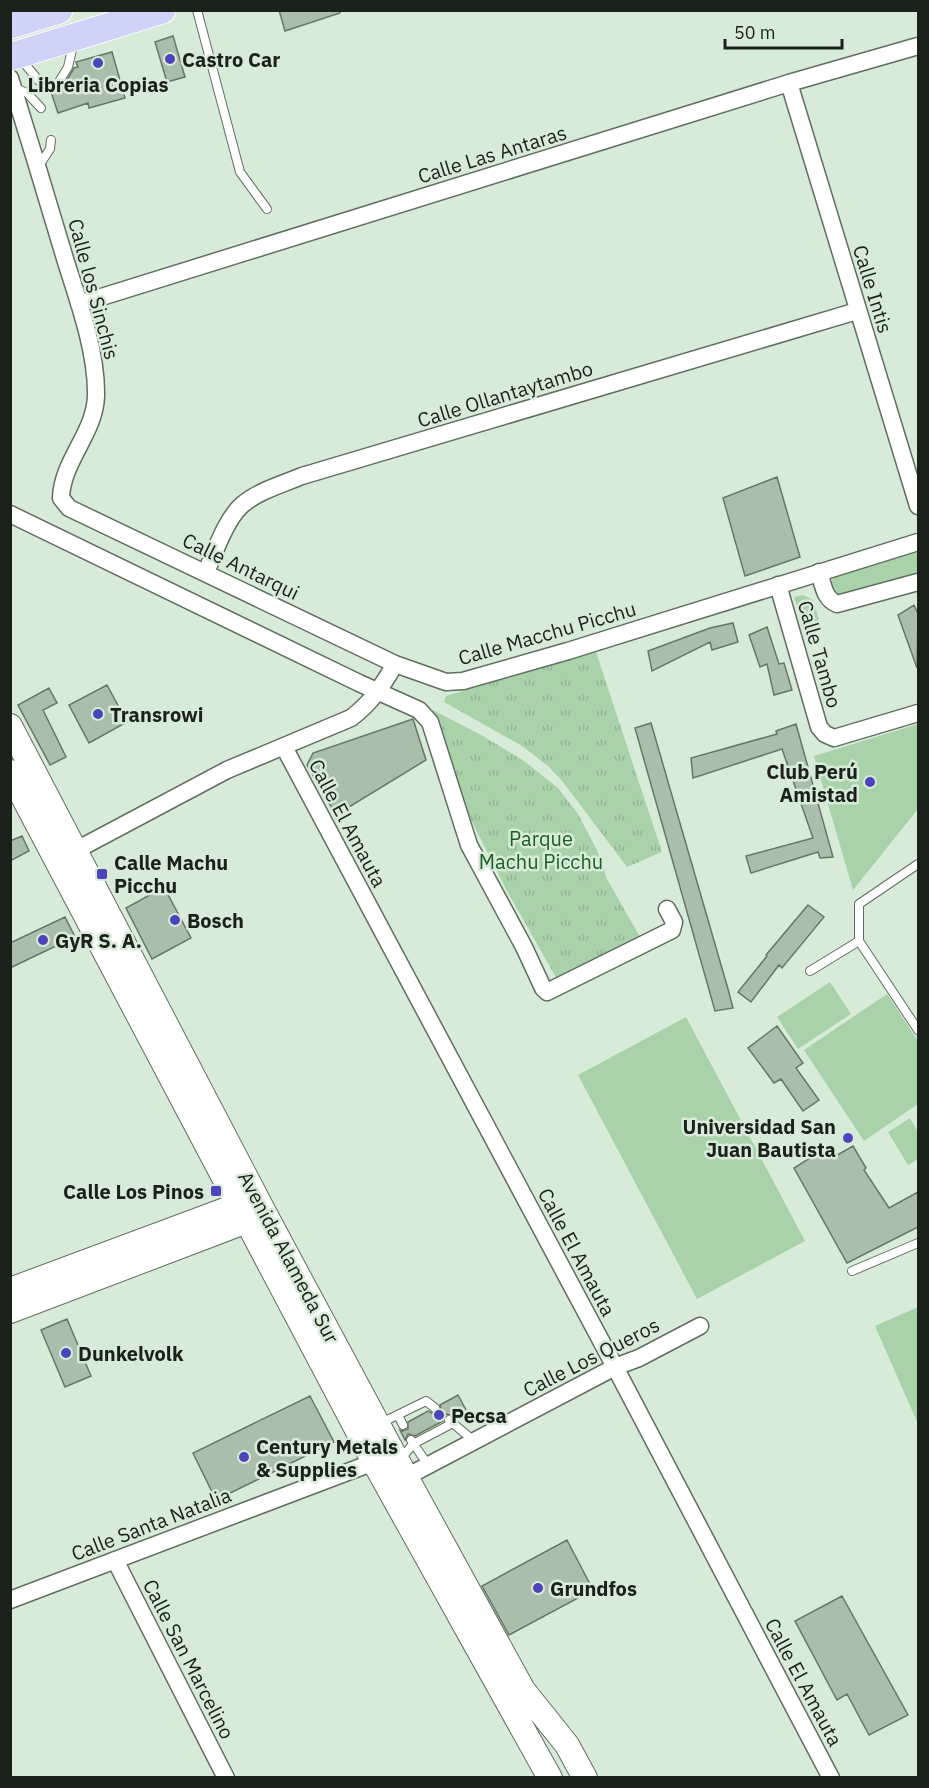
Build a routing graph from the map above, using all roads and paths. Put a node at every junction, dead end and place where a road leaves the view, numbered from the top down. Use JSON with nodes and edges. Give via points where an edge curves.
{"nodes":[{"id":1,"x":59,"y":10,"type":"edge"},
{"id":2,"x":162,"y":10,"type":"edge"},
{"id":3,"x":196,"y":10,"type":"edge"},
{"id":4,"x":10,"y":25,"type":"edge"},
{"id":5,"x":75,"y":37,"type":"junction"},
{"id":6,"x":918,"y":46,"type":"edge"},
{"id":7,"x":13,"y":69,"type":"edge"},
{"id":8,"x":60,"y":80,"type":"dead end"},
{"id":9,"x":48,"y":83,"type":"dead end"},
{"id":10,"x":789,"y":83,"type":"junction"},
{"id":11,"x":41,"y":108,"type":"dead end"},
{"id":12,"x":51,"y":140,"type":"dead end"},
{"id":13,"x":38,"y":167,"type":"junction"},
{"id":14,"x":267,"y":209,"type":"dead end"},
{"id":15,"x":79,"y":304,"type":"junction"},
{"id":16,"x":857,"y":311,"type":"junction"},
{"id":17,"x":918,"y":506,"type":"edge"},
{"id":18,"x":69,"y":508,"type":"joint"},
{"id":19,"x":10,"y":514,"type":"edge"},
{"id":20,"x":918,"y":542,"type":"edge"},
{"id":21,"x":206,"y":572,"type":"junction"},
{"id":22,"x":819,"y":572,"type":"junction"},
{"id":23,"x":918,"y":582,"type":"edge"},
{"id":24,"x":777,"y":585,"type":"junction"},
{"id":25,"x":395,"y":664,"type":"junction"},
{"id":26,"x":379,"y":691,"type":"junction"},
{"id":27,"x":918,"y":713,"type":"edge"},
{"id":28,"x":10,"y":726,"type":"edge"},
{"id":29,"x":284,"y":747,"type":"junction"},
{"id":30,"x":10,"y":772,"type":"edge"},
{"id":31,"x":66,"y":855,"type":"junction"},
{"id":32,"x":918,"y":864,"type":"edge"},
{"id":33,"x":667,"y":909,"type":"dead end"},
{"id":34,"x":859,"y":941,"type":"junction"},
{"id":35,"x":810,"y":971,"type":"dead end"},
{"id":36,"x":918,"y":1030,"type":"edge"},
{"id":37,"x":252,"y":1210,"type":"junction"},
{"id":38,"x":918,"y":1243,"type":"edge"},
{"id":39,"x":852,"y":1271,"type":"dead end"},
{"id":40,"x":10,"y":1290,"type":"edge"},
{"id":41,"x":10,"y":1311,"type":"edge"},
{"id":42,"x":700,"y":1326,"type":"dead end"},
{"id":43,"x":615,"y":1367,"type":"junction"},
{"id":44,"x":435,"y":1408,"type":"dead end"},
{"id":45,"x":388,"y":1420,"type":"junction"},
{"id":46,"x":403,"y":1425,"type":"dead end"},
{"id":47,"x":474,"y":1441,"type":"junction"},
{"id":48,"x":407,"y":1456,"type":"junction"},
{"id":49,"x":374,"y":1462,"type":"junction"},
{"id":50,"x":428,"y":1465,"type":"junction"},
{"id":51,"x":115,"y":1560,"type":"junction"},
{"id":52,"x":10,"y":1600,"type":"edge"},
{"id":53,"x":222,"y":1776,"type":"edge"},
{"id":54,"x":550,"y":1778,"type":"edge"},
{"id":55,"x":585,"y":1778,"type":"edge"},
{"id":56,"x":831,"y":1778,"type":"edge"}],
"edges":[{"from":1,"to":4,"type":"main road"},
{"from":2,"to":5,"type":"main road"},
{"from":3,"to":14,"type":"lane","via":[[240,172]]},
{"from":5,"to":7,"type":"main road"},
{"from":5,"to":8,"type":"lane"},
{"from":6,"to":10,"type":"street","name":"Calle Las Antaras"},
{"from":7,"to":9,"type":"lane"},
{"from":7,"to":11,"type":"lane"},
{"from":7,"to":13,"type":"street","name":"Calle los Sinchis"},
{"from":10,"to":15,"type":"street","name":"Calle Las Antaras"},
{"from":10,"to":16,"type":"street","name":"Calle Intis"},
{"from":12,"to":13,"type":"lane","via":[[50,149]]},
{"from":13,"to":15,"type":"street","name":"Calle los Sinchis"},
{"from":15,"to":18,"type":"street","name":"Calle los Sinchis","via":[[96,373],[96,399],[91,420],[62,484],[61,498]]},
{"from":16,"to":17,"type":"street","name":"Calle Intis"},
{"from":16,"to":21,"type":"street","name":"Calle Ollantaytambo","via":[[302,476],[241,506]]},
{"from":18,"to":21,"type":"street","name":"Calle Antarqui"},
{"from":19,"to":26,"type":"street"},
{"from":20,"to":22,"type":"street","name":"Calle Macchu Picchu"},
{"from":21,"to":25,"type":"street","name":"Calle Antarqui"},
{"from":22,"to":23,"type":"street","via":[[828,598],[837,604]]},
{"from":22,"to":24,"type":"street","name":"Calle Macchu Picchu"},
{"from":24,"to":25,"type":"street","name":"Calle Macchu Picchu","via":[[463,681],[446,682]]},
{"from":24,"to":27,"type":"street","name":"Calle Tambo","via":[[819,727],[825,734],[834,738]]},
{"from":25,"to":26,"type":"street"},
{"from":26,"to":29,"type":"street","via":[[351,718]]},
{"from":26,"to":33,"type":"street","via":[[419,710],[430,722],[469,845],[547,992],[672,930],[674,922]]},
{"from":28,"to":31,"type":"main road","name":"Avenida Alameda Sur"},
{"from":29,"to":31,"type":"street","via":[[227,770]]},
{"from":29,"to":43,"type":"street","name":"Calle El Amauta"},
{"from":30,"to":31,"type":"main road","name":"Avenida Alameda Sur"},
{"from":31,"to":37,"type":"main road","name":"Avenida Alameda Sur"},
{"from":32,"to":34,"type":"lane","via":[[859,904]]},
{"from":34,"to":35,"type":"lane"},
{"from":34,"to":36,"type":"lane"},
{"from":37,"to":40,"type":"main road"},
{"from":37,"to":41,"type":"main road"},
{"from":37,"to":45,"type":"main road","name":"Avenida Alameda Sur"},
{"from":37,"to":49,"type":"main road","name":"Avenida Alameda Sur"},
{"from":38,"to":39,"type":"lane"},
{"from":42,"to":43,"type":"street","name":"Calle Los Queros"},
{"from":43,"to":47,"type":"street","name":"Calle Los Queros"},
{"from":43,"to":56,"type":"street","name":"Calle El Amauta"},
{"from":44,"to":45,"type":"lane","via":[[426,1401]]},
{"from":45,"to":46,"type":"lane"},
{"from":45,"to":48,"type":"main road","name":"Avenida Alameda Sur"},
{"from":47,"to":48,"type":"lane","via":[[451,1421]]},
{"from":47,"to":50,"type":"street","name":"Calle Los Queros"},
{"from":48,"to":50,"type":"street","name":"Calle Los Queros"},
{"from":48,"to":50,"type":"lane"},
{"from":48,"to":55,"type":"main road","name":"Avenida Alameda Sur","via":[[523,1690],[567,1745]]},
{"from":49,"to":51,"type":"street","name":"Calle Santa Natalia"},
{"from":49,"to":54,"type":"main road","name":"Avenida Alameda Sur"},
{"from":51,"to":52,"type":"street","name":"Calle Santa Natalia"},
{"from":51,"to":53,"type":"street","name":"Calle San Marcelino"}]}
